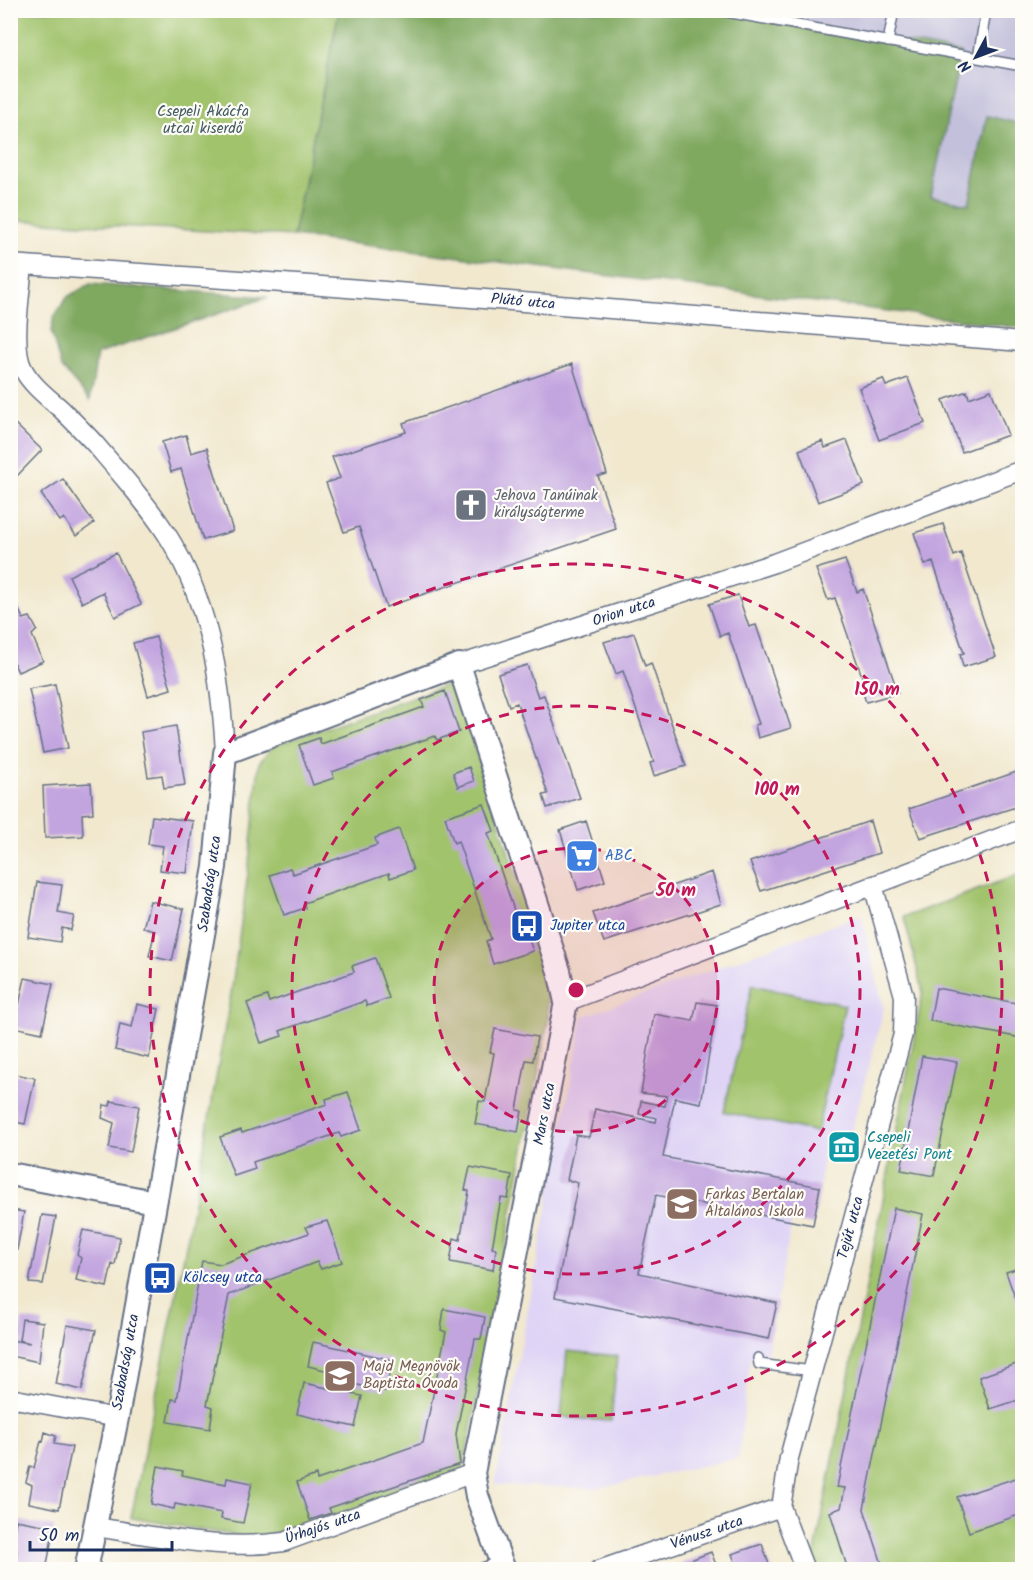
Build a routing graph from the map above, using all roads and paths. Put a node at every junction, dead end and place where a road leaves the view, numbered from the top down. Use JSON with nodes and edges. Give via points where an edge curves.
{"nodes":[{"id":1,"x":716,"y":10,"type":"edge"},
{"id":2,"x":894,"y":10,"type":"edge"},
{"id":3,"x":986,"y":10,"type":"edge"},
{"id":4,"x":755,"y":14,"type":"edge"},
{"id":5,"x":888,"y":42,"type":"junction"},
{"id":6,"x":978,"y":58,"type":"junction"},
{"id":7,"x":1023,"y":66,"type":"edge"},
{"id":8,"x":16,"y":265,"type":"edge"},
{"id":9,"x":1023,"y":342,"type":"edge"},
{"id":10,"x":16,"y":364,"type":"edge"},
{"id":11,"x":1023,"y":470,"type":"edge"},
{"id":12,"x":459,"y":665,"type":"junction"},
{"id":13,"x":225,"y":753,"type":"junction"},
{"id":14,"x":1023,"y":829,"type":"edge"},
{"id":15,"x":873,"y":885,"type":"junction"},
{"id":16,"x":566,"y":1002,"type":"junction"},
{"id":17,"x":10,"y":1174,"type":"edge"},
{"id":18,"x":154,"y":1202,"type":"junction"},
{"id":19,"x":758,"y":1358,"type":"dead end"},
{"id":20,"x":812,"y":1371,"type":"junction"},
{"id":21,"x":10,"y":1398,"type":"edge"},
{"id":22,"x":117,"y":1418,"type":"junction"},
{"id":23,"x":473,"y":1473,"type":"junction"},
{"id":24,"x":781,"y":1508,"type":"junction"},
{"id":25,"x":95,"y":1527,"type":"junction"},
{"id":26,"x":502,"y":1565,"type":"edge"},
{"id":27,"x":86,"y":1569,"type":"edge"},
{"id":28,"x":477,"y":1569,"type":"edge"},
{"id":29,"x":599,"y":1569,"type":"edge"},
{"id":30,"x":805,"y":1569,"type":"edge"}],
"edges":[{"from":1,"to":4,"type":"lane"},
{"from":2,"to":5,"type":"lane"},
{"from":3,"to":6,"type":"lane"},
{"from":4,"to":5,"type":"lane"},
{"from":5,"to":6,"type":"lane"},
{"from":6,"to":7,"type":"lane"},
{"from":8,"to":9,"type":"street","name":"Plútó utca"},
{"from":8,"to":10,"type":"street","name":"Szabadság utca"},
{"from":10,"to":13,"type":"street","name":"Szabadság utca","via":[[114,466],[165,532],[181,560],[209,631],[223,706]]},
{"from":11,"to":12,"type":"street","name":"Orion utca","via":[[774,562]]},
{"from":12,"to":13,"type":"street","name":"Orion utca"},
{"from":12,"to":16,"type":"street","name":"Mars utca"},
{"from":13,"to":18,"type":"street","name":"Szabadság utca","via":[[215,867]]},
{"from":14,"to":15,"type":"street"},
{"from":15,"to":16,"type":"street"},
{"from":15,"to":20,"type":"street","name":"Tejút utca","via":[[904,996],[903,1034]]},
{"from":16,"to":23,"type":"street","name":"Mars utca"},
{"from":17,"to":18,"type":"street"},
{"from":18,"to":22,"type":"street","name":"Szabadság utca"},
{"from":19,"to":20,"type":"lane","via":[[759,1364]]},
{"from":20,"to":24,"type":"street","name":"Tejút utca","via":[[789,1458]]},
{"from":21,"to":22,"type":"street"},
{"from":22,"to":25,"type":"street","name":"Szabadság utca"},
{"from":23,"to":25,"type":"street","name":"Űrhajós utca","via":[[284,1542],[223,1545]]},
{"from":23,"to":26,"type":"street","name":"Mars utca","via":[[477,1496]]},
{"from":24,"to":29,"type":"street","name":"Vénusz utca"},
{"from":24,"to":30,"type":"street"},
{"from":25,"to":27,"type":"street","name":"Szabadság utca"},
{"from":26,"to":28,"type":"lane"}]}
